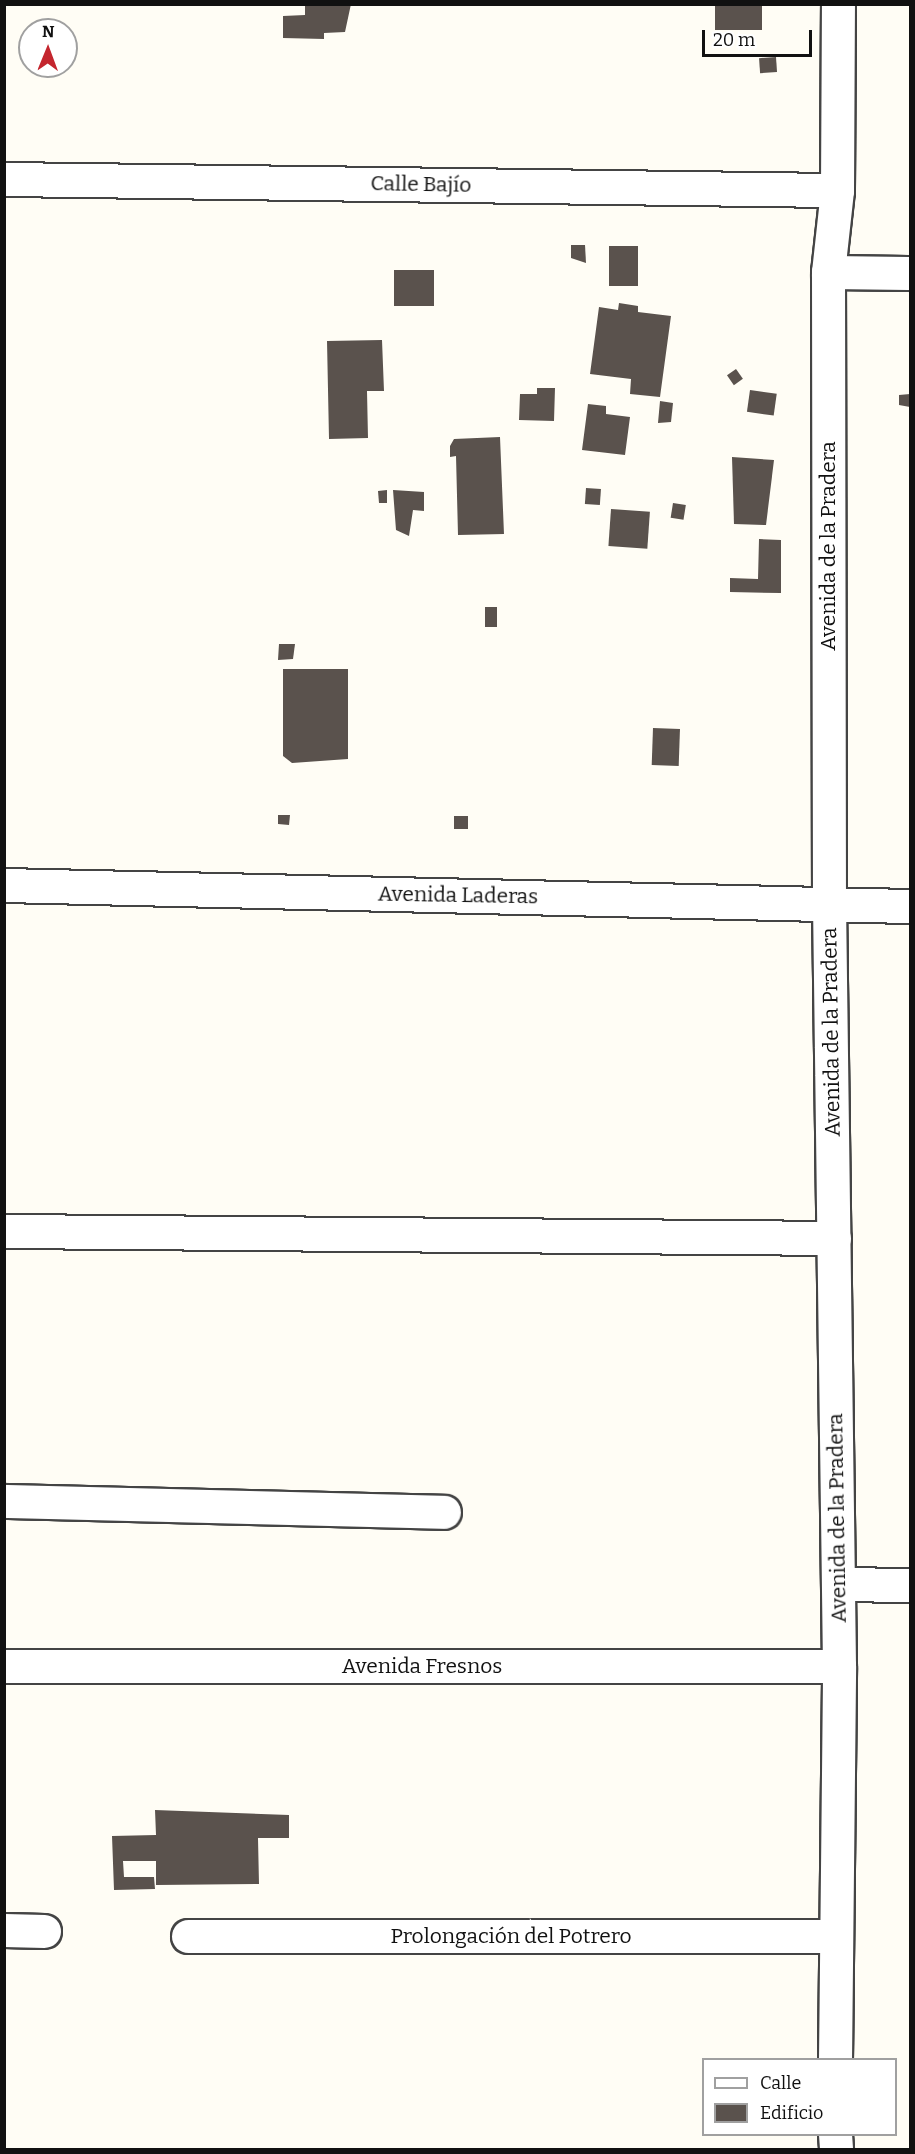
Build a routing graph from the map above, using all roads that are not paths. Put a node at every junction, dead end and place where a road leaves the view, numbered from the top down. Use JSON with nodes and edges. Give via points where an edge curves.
{"nodes":[{"id":1,"x":838,"y":4,"type":"edge"},
{"id":2,"x":4,"y":179,"type":"edge"},
{"id":3,"x":837,"y":190,"type":"junction"},
{"id":4,"x":828,"y":272,"type":"junction"},
{"id":5,"x":910,"y":273,"type":"edge"},
{"id":6,"x":4,"y":885,"type":"edge"},
{"id":7,"x":829,"y":904,"type":"junction"},
{"id":8,"x":910,"y":906,"type":"edge"},
{"id":9,"x":4,"y":1232,"type":"edge"},
{"id":10,"x":834,"y":1238,"type":"junction"},
{"id":11,"x":4,"y":1501,"type":"edge"},
{"id":12,"x":444,"y":1512,"type":"dead end"},
{"id":13,"x":838,"y":1584,"type":"junction"},
{"id":14,"x":910,"y":1585,"type":"edge"},
{"id":15,"x":839,"y":1665,"type":"junction"},
{"id":16,"x":4,"y":1666,"type":"edge"},
{"id":17,"x":4,"y":1930,"type":"edge"},
{"id":18,"x":44,"y":1931,"type":"dead end"},
{"id":19,"x":188,"y":1935,"type":"dead end"},
{"id":20,"x":834,"y":1936,"type":"junction"},
{"id":21,"x":835,"y":2058,"type":"edge"}],
"edges":[{"from":1,"to":3,"type":"street","name":"Avenida de la Pradera"},
{"from":2,"to":3,"type":"street","name":"Calle Bajío"},
{"from":3,"to":4,"type":"street","name":"Avenida de la Pradera"},
{"from":4,"to":5,"type":"street"},
{"from":4,"to":7,"type":"street","name":"Avenida de la Pradera"},
{"from":6,"to":7,"type":"street","name":"Avenida Laderas"},
{"from":7,"to":8,"type":"street","name":"Avenida Laderas"},
{"from":7,"to":10,"type":"street","name":"Avenida de la Pradera"},
{"from":9,"to":10,"type":"street"},
{"from":10,"to":13,"type":"street","name":"Avenida de la Pradera"},
{"from":11,"to":12,"type":"street"},
{"from":13,"to":14,"type":"street"},
{"from":13,"to":15,"type":"street","name":"Avenida de la Pradera"},
{"from":15,"to":16,"type":"street","name":"Avenida Fresnos"},
{"from":15,"to":20,"type":"street","name":"Avenida de la Pradera"},
{"from":17,"to":18,"type":"street"},
{"from":19,"to":20,"type":"street","name":"Prolongación del Potrero"},
{"from":20,"to":21,"type":"street","name":"Avenida de la Pradera"}]}
